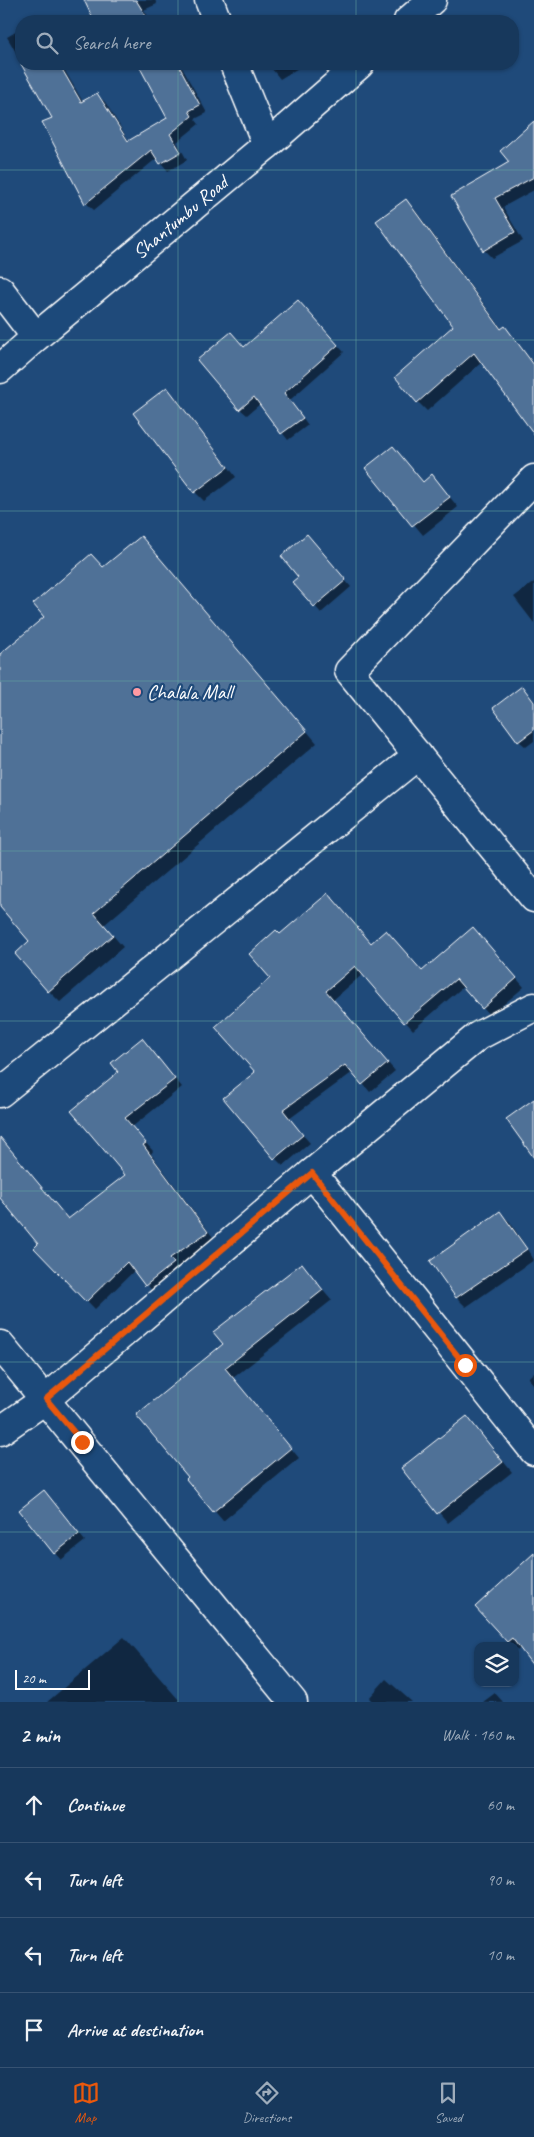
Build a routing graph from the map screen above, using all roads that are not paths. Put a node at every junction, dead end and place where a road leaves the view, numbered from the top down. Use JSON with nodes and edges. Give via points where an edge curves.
{"nodes":[{"id":1,"x":208,"y":0,"type":"edge"},
{"id":2,"x":432,"y":0,"type":"edge"},
{"id":3,"x":214,"y":15,"type":"edge"},
{"id":4,"x":415,"y":15,"type":"edge"},
{"id":5,"x":236,"y":70,"type":"edge"},
{"id":6,"x":353,"y":70,"type":"edge"},
{"id":7,"x":267,"y":145,"type":"junction"},
{"id":8,"x":0,"y":290,"type":"edge"},
{"id":9,"x":36,"y":337,"type":"junction"},
{"id":10,"x":0,"y":369,"type":"edge"},
{"id":11,"x":534,"y":479,"type":"edge"},
{"id":12,"x":418,"y":755,"type":"junction"},
{"id":13,"x":534,"y":898,"type":"edge"},
{"id":14,"x":534,"y":1006,"type":"edge"},
{"id":15,"x":0,"y":1093,"type":"edge"},
{"id":16,"x":312,"y":1173,"type":"junction"},
{"id":17,"x":0,"y":1345,"type":"edge"},
{"id":18,"x":46,"y":1399,"type":"junction"},
{"id":19,"x":0,"y":1431,"type":"edge"},
{"id":20,"x":534,"y":1451,"type":"edge"},
{"id":21,"x":293,"y":1702,"type":"edge"}],
"edges":[{"from":1,"to":3,"type":"street"},
{"from":2,"to":4,"type":"street"},
{"from":5,"to":7,"type":"street"},
{"from":6,"to":7,"type":"street","name":"Shantumbu Road"},
{"from":7,"to":9,"type":"street","name":"Shantumbu Road"},
{"from":8,"to":9,"type":"street"},
{"from":9,"to":10,"type":"street","name":"Shantumbu Road"},
{"from":11,"to":12,"type":"street","via":[[349,671]]},
{"from":12,"to":13,"type":"street"},
{"from":12,"to":15,"type":"street"},
{"from":14,"to":16,"type":"street","via":[[478,1036]]},
{"from":16,"to":18,"type":"street"},
{"from":16,"to":20,"type":"street"},
{"from":17,"to":18,"type":"street"},
{"from":18,"to":19,"type":"street"},
{"from":18,"to":21,"type":"street"}]}
